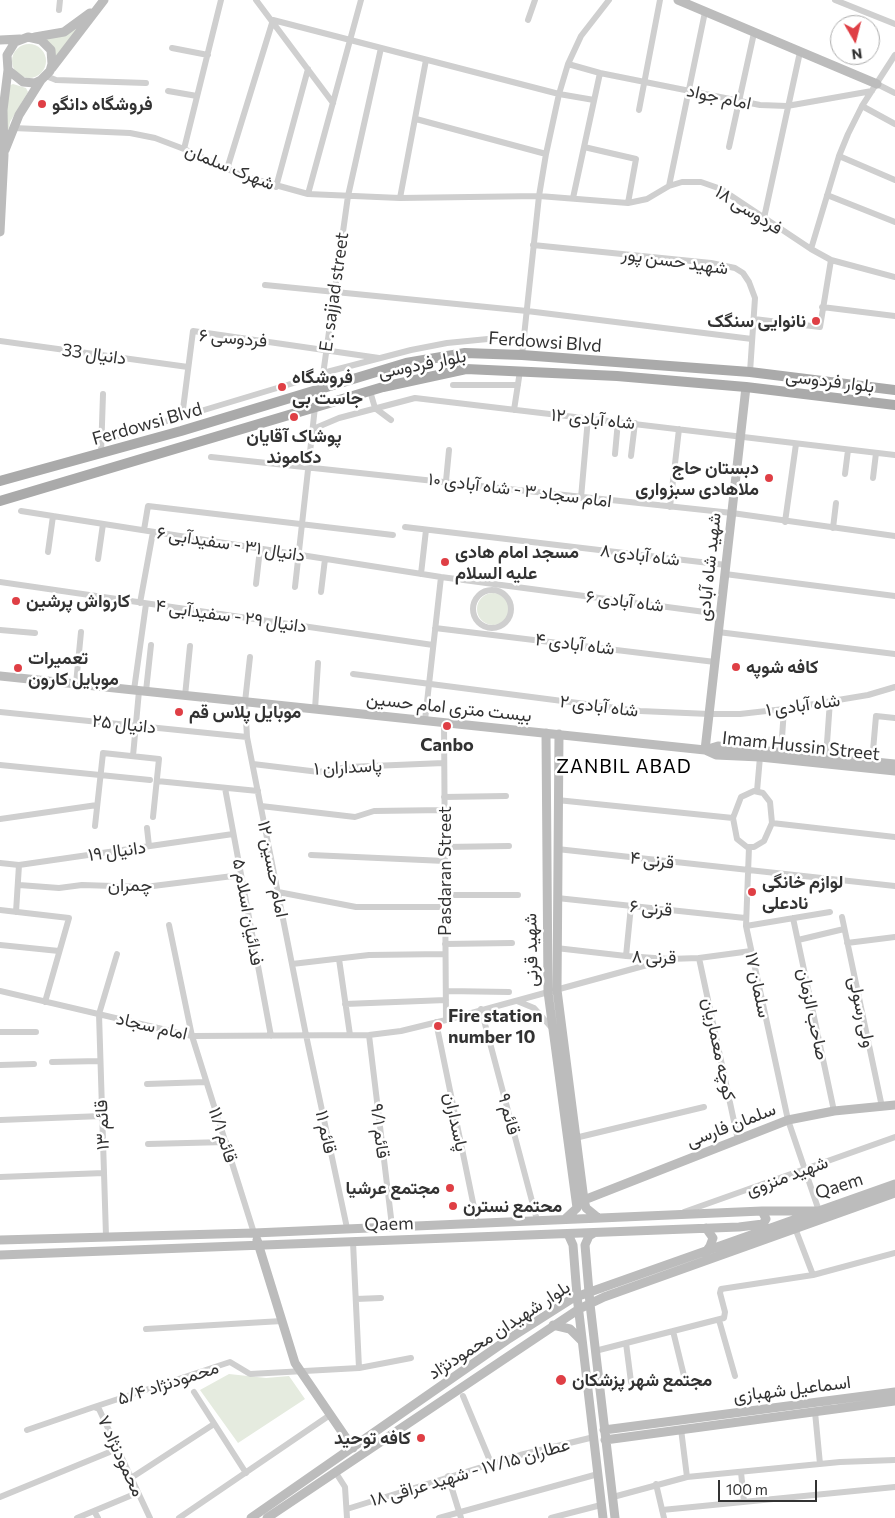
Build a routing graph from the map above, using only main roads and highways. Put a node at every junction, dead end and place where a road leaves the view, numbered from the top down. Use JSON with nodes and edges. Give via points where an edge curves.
{"nodes":[{"id":1,"x":678,"y":0,"type":"edge"},
{"id":2,"x":101,"y":3,"type":"edge"},
{"id":3,"x":25,"y":38,"type":"junction"},
{"id":4,"x":0,"y":40,"type":"edge"},
{"id":5,"x":0,"y":59,"type":"edge"},
{"id":6,"x":8,"y":69,"type":"junction"},
{"id":7,"x":46,"y":76,"type":"junction"},
{"id":8,"x":875,"y":88,"type":"road end"},
{"id":9,"x":4,"y":155,"type":"junction"},
{"id":10,"x":2,"y":168,"type":"edge"},
{"id":11,"x":0,"y":232,"type":"edge"},
{"id":12,"x":746,"y":387,"type":"junction"},
{"id":13,"x":895,"y":390,"type":"edge"},
{"id":14,"x":895,"y":405,"type":"edge"},
{"id":15,"x":68,"y":463,"type":"junction"},
{"id":16,"x":3,"y":479,"type":"edge"},
{"id":17,"x":73,"y":480,"type":"junction"},
{"id":18,"x":12,"y":498,"type":"junction"},
{"id":19,"x":0,"y":501,"type":"edge"},
{"id":20,"x":0,"y":509,"type":"edge"},
{"id":21,"x":0,"y":676,"type":"edge"},
{"id":22,"x":546,"y":733,"type":"junction"},
{"id":23,"x":559,"y":734,"type":"junction"},
{"id":24,"x":705,"y":750,"type":"junction"},
{"id":25,"x":895,"y":764,"type":"edge"},
{"id":26,"x":895,"y":771,"type":"edge"},
{"id":27,"x":552,"y":991,"type":"junction"},
{"id":28,"x":895,"y":1105,"type":"edge"},
{"id":29,"x":895,"y":1184,"type":"edge"},
{"id":30,"x":895,"y":1193,"type":"edge"},
{"id":31,"x":583,"y":1205,"type":"junction"},
{"id":32,"x":762,"y":1210,"type":"junction"},
{"id":33,"x":822,"y":1215,"type":"junction"},
{"id":34,"x":597,"y":1217,"type":"junction"},
{"id":35,"x":566,"y":1219,"type":"junction"},
{"id":36,"x":706,"y":1228,"type":"junction"},
{"id":37,"x":254,"y":1233,"type":"junction"},
{"id":38,"x":594,"y":1233,"type":"junction"},
{"id":39,"x":568,"y":1234,"type":"junction"},
{"id":40,"x":0,"y":1240,"type":"edge"},
{"id":41,"x":259,"y":1245,"type":"junction"},
{"id":42,"x":573,"y":1245,"type":"junction"},
{"id":43,"x":585,"y":1245,"type":"junction"},
{"id":44,"x":704,"y":1253,"type":"junction"},
{"id":45,"x":0,"y":1255,"type":"edge"},
{"id":46,"x":589,"y":1292,"type":"junction"},
{"id":47,"x":577,"y":1296,"type":"junction"},
{"id":48,"x":590,"y":1304,"type":"junction"},
{"id":49,"x":579,"y":1309,"type":"junction"},
{"id":50,"x":553,"y":1325,"type":"junction"},
{"id":51,"x":583,"y":1342,"type":"junction"},
{"id":52,"x":895,"y":1392,"type":"edge"},
{"id":53,"x":895,"y":1401,"type":"edge"},
{"id":54,"x":604,"y":1430,"type":"junction"},
{"id":55,"x":605,"y":1440,"type":"junction"},
{"id":56,"x":353,"y":1448,"type":"junction"},
{"id":57,"x":251,"y":1518,"type":"edge"},
{"id":58,"x":267,"y":1518,"type":"edge"},
{"id":59,"x":603,"y":1518,"type":"edge"},
{"id":60,"x":615,"y":1518,"type":"edge"}],
"edges":[{"from":1,"to":8,"type":"main road"},
{"from":2,"to":3,"type":"main road","via":[[64,32]]},
{"from":2,"to":7,"type":"main road"},
{"from":3,"to":4,"type":"main road"},
{"from":3,"to":6,"type":"main road","via":[[10,48]]},
{"from":3,"to":7,"type":"main road","via":[[35,38],[47,45],[53,57]]},
{"from":5,"to":6,"type":"main road"},
{"from":6,"to":7,"type":"main road","via":[[23,82],[36,83]]},
{"from":6,"to":9,"type":"main road","via":[[2,110]]},
{"from":7,"to":9,"type":"main road","via":[[13,128]]},
{"from":9,"to":10,"type":"main road"},
{"from":10,"to":11,"type":"main road"},
{"from":12,"to":14,"type":"main road","name":"بلوار فردوسی"},
{"from":12,"to":17,"type":"main road","name":"بلوار فردوسی","via":[[466,369],[370,391]]},
{"from":12,"to":24,"type":"main road","name":"شهید شاه آبادی"},
{"from":13,"to":15,"type":"main road","name":"Ferdowsi Blvd","via":[[750,372],[465,353],[406,364]]},
{"from":15,"to":16,"type":"main road","name":"Ferdowsi Blvd"},
{"from":15,"to":17,"type":"main road"},
{"from":17,"to":18,"type":"main road","name":"بلوار فردوسی"},
{"from":18,"to":19,"type":"main road","name":"بلوار فردوسی"},
{"from":18,"to":20,"type":"main road"},
{"from":21,"to":22,"type":"main road","name":"بیست متری امام حسین"},
{"from":22,"to":23,"type":"main road","name":"بیست متری امام حسین"},
{"from":22,"to":27,"type":"main road","name":"شهید قرنی"},
{"from":23,"to":24,"type":"main road","name":"بیست متری امام حسین"},
{"from":23,"to":27,"type":"main road","name":"شهید قرنی","via":[[556,948]]},
{"from":24,"to":25,"type":"main road","name":"بیست متری امام حسین","via":[[718,746]]},
{"from":24,"to":26,"type":"main road","name":"Imam Hussin Street","via":[[716,755]]},
{"from":27,"to":31,"type":"main road","name":"شهید قرنی","via":[[576,1138]]},
{"from":27,"to":31,"type":"main road","name":"شهید قرنی","via":[[553,1032]]},
{"from":28,"to":31,"type":"main road","name":"سلمان فارسی","via":[[834,1111],[788,1120]]},
{"from":29,"to":33,"type":"main road","name":"Qaem"},
{"from":30,"to":33,"type":"main road","name":"Qaem"},
{"from":31,"to":34,"type":"main road"},
{"from":31,"to":35,"type":"main road"},
{"from":32,"to":33,"type":"main road","name":"Qaem"},
{"from":32,"to":34,"type":"main road","name":"Qaem"},
{"from":32,"to":36,"type":"main road","name":"Qaem","via":[[766,1218],[758,1226]]},
{"from":33,"to":44,"type":"main road","name":"بلوار شهیدان محمودنژاد"},
{"from":33,"to":48,"type":"main road","name":"بلوار شهیدان محمودنژاد","via":[[796,1228]]},
{"from":34,"to":35,"type":"main road","name":"Qaem"},
{"from":35,"to":37,"type":"main road","name":"Qaem"},
{"from":36,"to":38,"type":"main road","name":"Qaem"},
{"from":36,"to":44,"type":"main road","via":[[713,1238]]},
{"from":37,"to":40,"type":"main road","name":"Qaem"},
{"from":37,"to":41,"type":"main road"},
{"from":38,"to":39,"type":"main road","name":"Qaem"},
{"from":38,"to":43,"type":"main road"},
{"from":39,"to":41,"type":"main road","name":"Qaem"},
{"from":39,"to":42,"type":"main road"},
{"from":41,"to":45,"type":"main road","name":"Qaem"},
{"from":41,"to":56,"type":"main road","via":[[295,1363]]},
{"from":42,"to":43,"type":"main road","via":[[581,1239]]},
{"from":42,"to":47,"type":"main road"},
{"from":43,"to":46,"type":"main road"},
{"from":44,"to":46,"type":"main road","name":"بلوار شهیدان محمودنژاد"},
{"from":46,"to":47,"type":"main road","name":"بلوار شهیدان محمودنژاد"},
{"from":46,"to":48,"type":"main road"},
{"from":47,"to":49,"type":"main road"},
{"from":47,"to":56,"type":"main road","name":"بلوار شهیدان محمودنژاد","via":[[507,1340]]},
{"from":48,"to":49,"type":"main road","name":"بلوار شهیدان محمودنژاد"},
{"from":48,"to":54,"type":"main road"},
{"from":49,"to":50,"type":"main road","name":"بلوار شهیدان محمودنژاد"},
{"from":49,"to":51,"type":"main road"},
{"from":50,"to":51,"type":"main road","via":[[570,1328]]},
{"from":50,"to":58,"type":"main road","name":"بلوار شهیدان محمودنژاد"},
{"from":51,"to":59,"type":"main road"},
{"from":52,"to":54,"type":"main road","name":"اسماعیل شهبازی"},
{"from":53,"to":55,"type":"main road","name":"اسماعیل شهبازی"},
{"from":54,"to":55,"type":"main road"},
{"from":55,"to":60,"type":"main road"},
{"from":56,"to":57,"type":"main road","name":"بلوار شهیدان محمودنژاد"}]}
